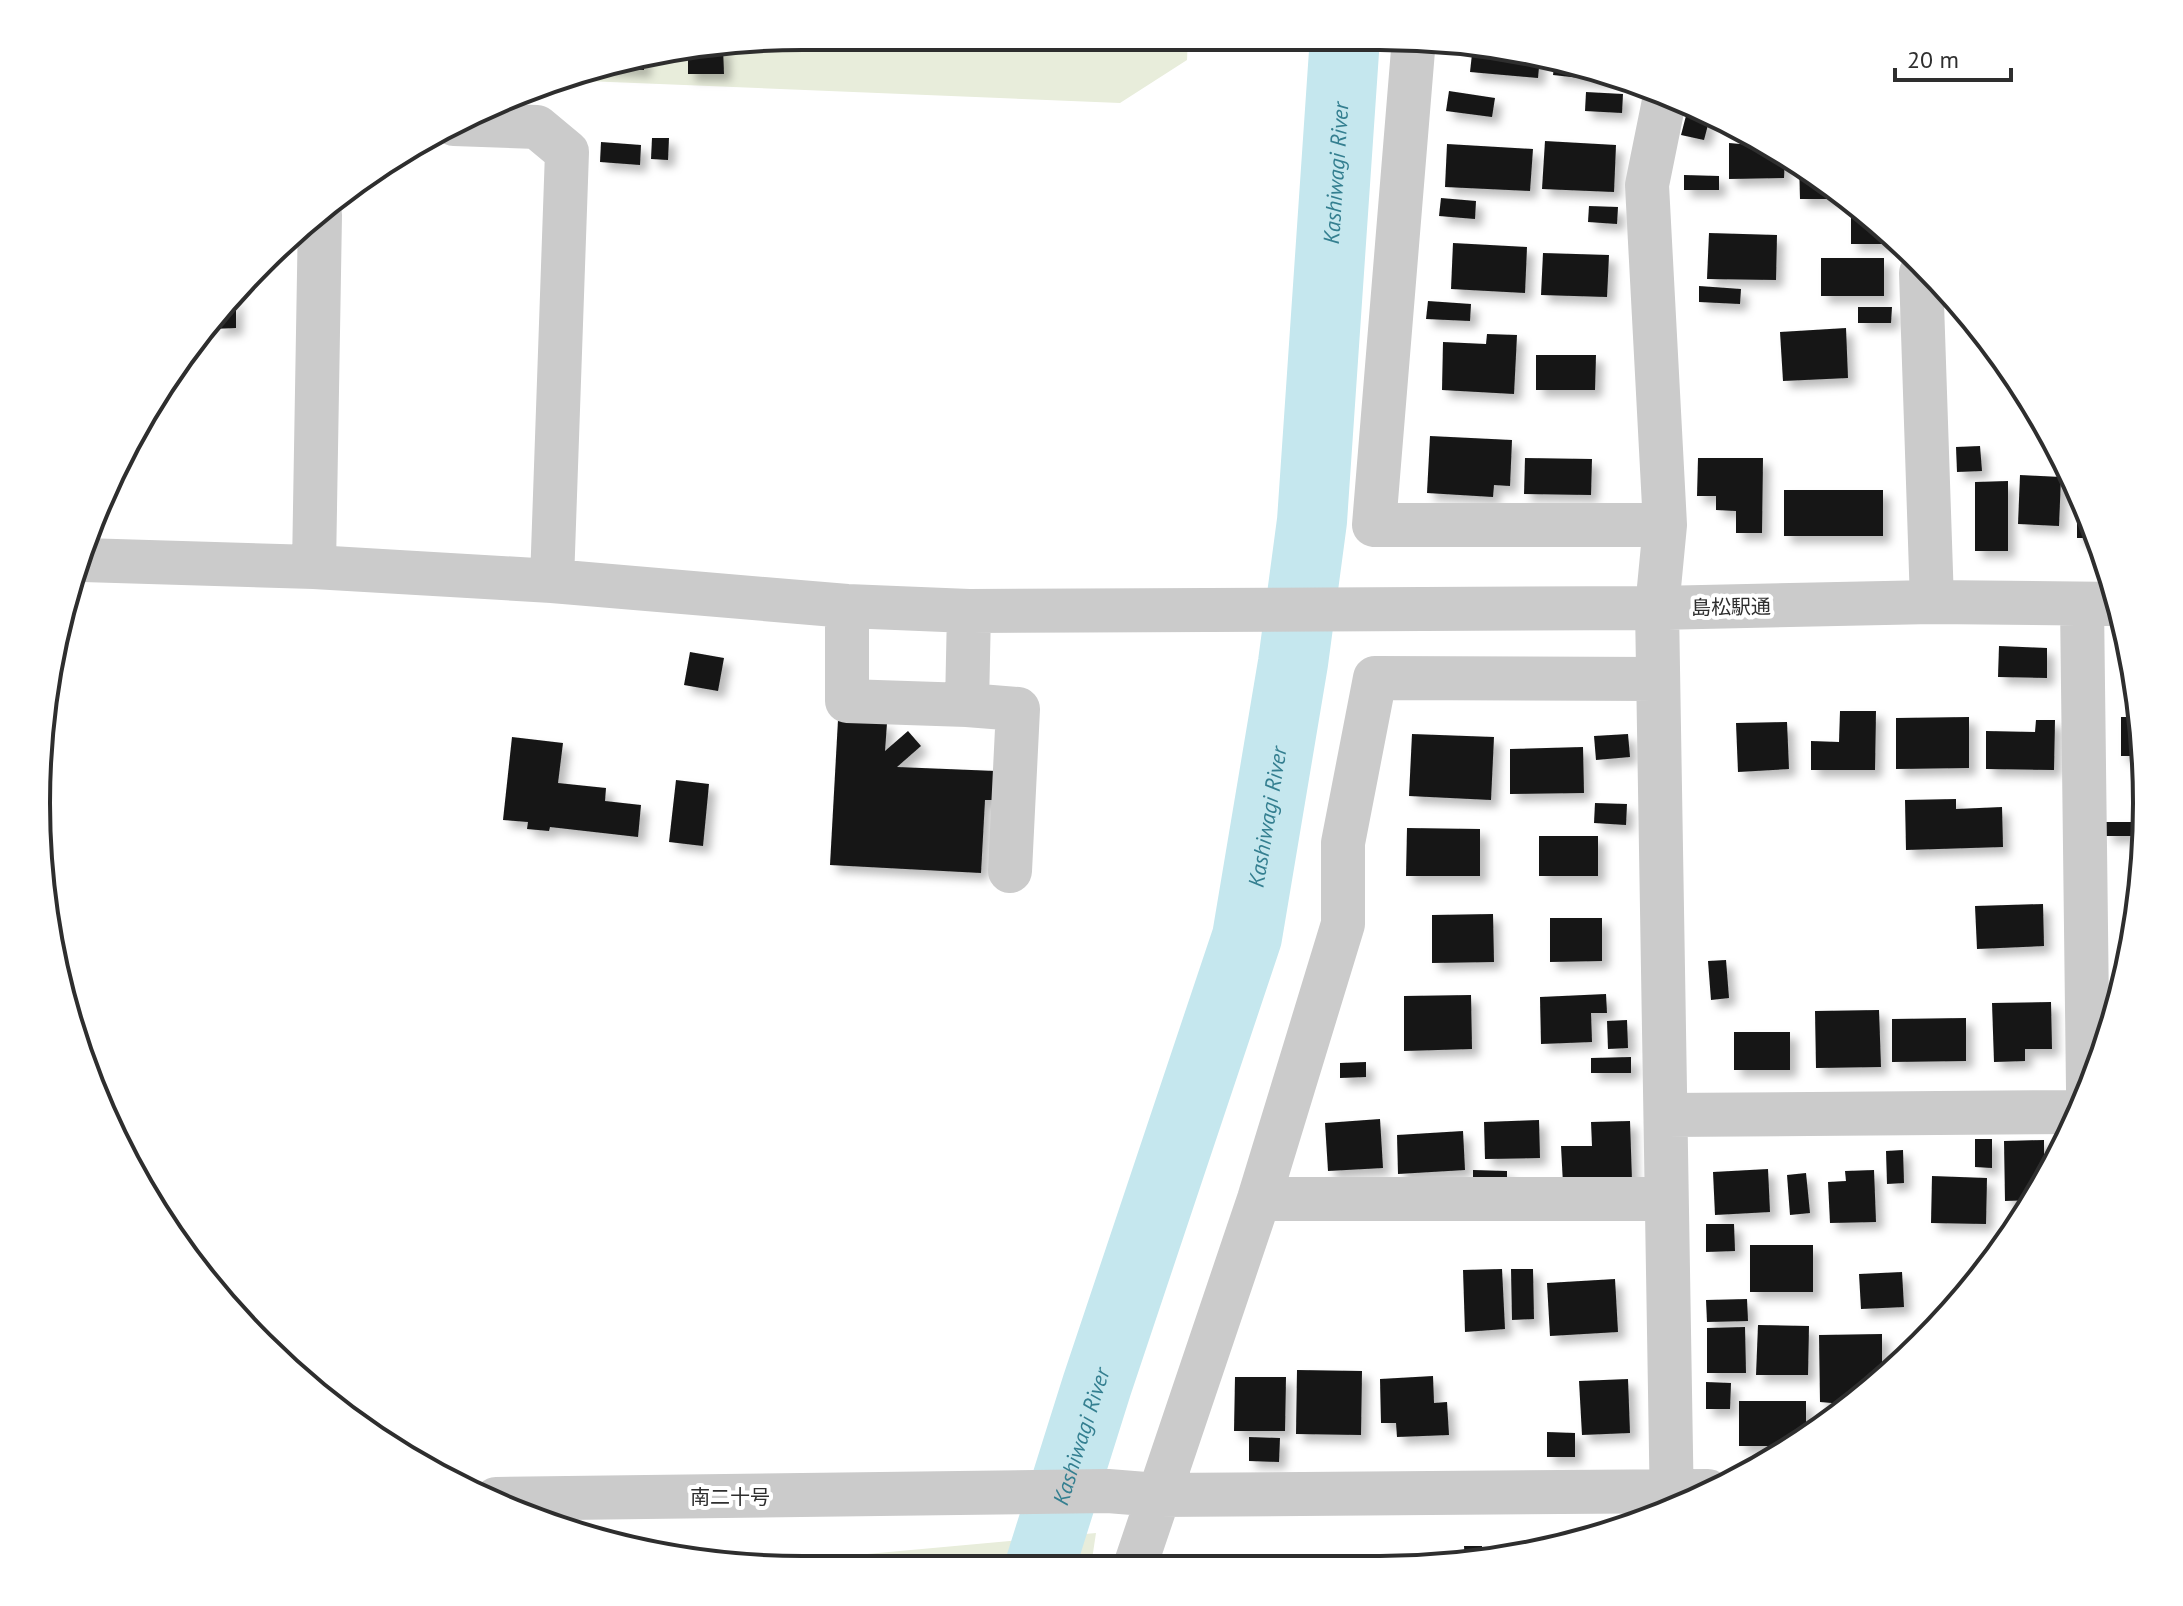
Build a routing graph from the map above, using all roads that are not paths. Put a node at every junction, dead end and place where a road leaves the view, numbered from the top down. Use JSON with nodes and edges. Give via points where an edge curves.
{"nodes":[{"id":1,"x":1413,"y":51,"type":"edge"},
{"id":2,"x":1663,"y":105,"type":"edge"},
{"id":3,"x":477,"y":125,"type":"edge"},
{"id":4,"x":320,"y":227,"type":"edge"},
{"id":5,"x":1933,"y":295,"type":"edge"},
{"id":6,"x":1665,"y":525,"type":"junction"},
{"id":7,"x":90,"y":560,"type":"edge"},
{"id":8,"x":314,"y":567,"type":"junction"},
{"id":9,"x":552,"y":581,"type":"junction"},
{"id":10,"x":1932,"y":602,"type":"junction"},
{"id":11,"x":2101,"y":604,"type":"edge"},
{"id":12,"x":847,"y":606,"type":"junction"},
{"id":13,"x":1657,"y":608,"type":"junction"},
{"id":14,"x":969,"y":611,"type":"junction"},
{"id":15,"x":1658,"y":679,"type":"junction"},
{"id":16,"x":967,"y":705,"type":"junction"},
{"id":17,"x":1010,"y":871,"type":"dead end"},
{"id":18,"x":2089,"y":1056,"type":"edge"},
{"id":19,"x":2066,"y":1112,"type":"edge"},
{"id":20,"x":1666,"y":1115,"type":"junction"},
{"id":21,"x":1259,"y":1199,"type":"junction"},
{"id":22,"x":1664,"y":1199,"type":"junction"},
{"id":23,"x":1684,"y":1492,"type":"edge"},
{"id":24,"x":1158,"y":1495,"type":"junction"},
{"id":25,"x":1670,"y":1498,"type":"edge"},
{"id":26,"x":515,"y":1499,"type":"edge"},
{"id":27,"x":1138,"y":1556,"type":"edge"}],
"edges":[{"from":1,"to":6,"type":"street","via":[[1374,525]]},
{"from":2,"to":6,"type":"street","via":[[1647,185]]},
{"from":3,"to":9,"type":"street","via":[[537,127],[567,152]]},
{"from":4,"to":8,"type":"street"},
{"from":5,"to":10,"type":"street"},
{"from":6,"to":13,"type":"street"},
{"from":7,"to":8,"type":"street","name":"島松駅通"},
{"from":8,"to":9,"type":"street","name":"島松駅通"},
{"from":9,"to":12,"type":"street","name":"島松駅通"},
{"from":10,"to":11,"type":"street","name":"島松駅通"},
{"from":10,"to":13,"type":"street","name":"島松駅通"},
{"from":11,"to":18,"type":"street"},
{"from":12,"to":14,"type":"street","name":"島松駅通"},
{"from":12,"to":16,"type":"street","via":[[847,701]]},
{"from":13,"to":14,"type":"street","name":"島松駅通"},
{"from":13,"to":15,"type":"street"},
{"from":14,"to":16,"type":"street"},
{"from":15,"to":20,"type":"street"},
{"from":15,"to":21,"type":"street","via":[[1375,678],[1343,843],[1343,924]]},
{"from":16,"to":17,"type":"street","via":[[1018,709]]},
{"from":19,"to":20,"type":"street"},
{"from":20,"to":22,"type":"street"},
{"from":21,"to":22,"type":"street"},
{"from":21,"to":24,"type":"street"},
{"from":22,"to":23,"type":"street"},
{"from":24,"to":25,"type":"street","name":"南二十号"},
{"from":24,"to":26,"type":"street","name":"南二十号","via":[[1108,1491]]},
{"from":24,"to":27,"type":"street"}]}
